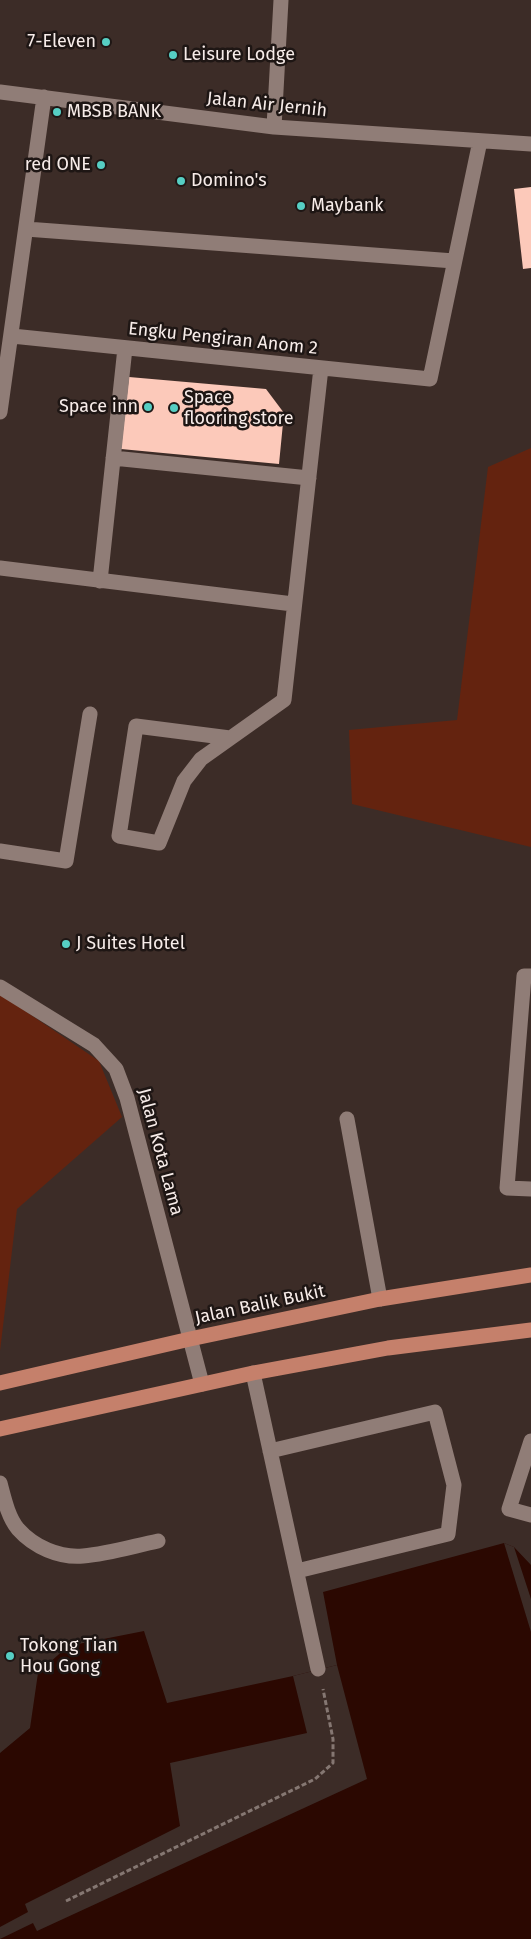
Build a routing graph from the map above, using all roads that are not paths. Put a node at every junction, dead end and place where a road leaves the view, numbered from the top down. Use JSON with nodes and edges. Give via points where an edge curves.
{"nodes":[{"id":1,"x":281,"y":0,"type":"edge"},
{"id":2,"x":0,"y":92,"type":"edge"},
{"id":3,"x":44,"y":97,"type":"junction"},
{"id":4,"x":274,"y":127,"type":"junction"},
{"id":5,"x":480,"y":141,"type":"junction"},
{"id":6,"x":531,"y":144,"type":"edge"},
{"id":7,"x":26,"y":229,"type":"junction"},
{"id":8,"x":454,"y":261,"type":"junction"},
{"id":9,"x":12,"y":336,"type":"junction"},
{"id":10,"x":125,"y":348,"type":"junction"},
{"id":11,"x":321,"y":368,"type":"junction"},
{"id":12,"x":0,"y":412,"type":"edge"},
{"id":13,"x":113,"y":458,"type":"junction"},
{"id":14,"x":308,"y":478,"type":"junction"},
{"id":15,"x":0,"y":568,"type":"edge"},
{"id":16,"x":100,"y":580,"type":"junction"},
{"id":17,"x":293,"y":604,"type":"junction"},
{"id":18,"x":90,"y":714,"type":"dead end"},
{"id":19,"x":230,"y":738,"type":"junction"},
{"id":20,"x":0,"y":851,"type":"edge"},
{"id":21,"x":531,"y":976,"type":"edge"},
{"id":22,"x":0,"y":987,"type":"edge"},
{"id":23,"x":347,"y":1119,"type":"dead end"},
{"id":24,"x":531,"y":1189,"type":"edge"},
{"id":25,"x":531,"y":1275,"type":"edge"},
{"id":26,"x":380,"y":1299,"type":"junction"},
{"id":27,"x":531,"y":1330,"type":"edge"},
{"id":28,"x":190,"y":1338,"type":"junction"},
{"id":29,"x":253,"y":1374,"type":"junction"},
{"id":30,"x":0,"y":1383,"type":"edge"},
{"id":31,"x":202,"y":1384,"type":"junction"},
{"id":32,"x":0,"y":1428,"type":"edge"},
{"id":33,"x":531,"y":1442,"type":"edge"},
{"id":34,"x":270,"y":1451,"type":"junction"},
{"id":35,"x":0,"y":1483,"type":"edge"},
{"id":36,"x":531,"y":1515,"type":"edge"},
{"id":37,"x":158,"y":1541,"type":"dead end"},
{"id":38,"x":297,"y":1571,"type":"junction"},
{"id":39,"x":318,"y":1669,"type":"road end"}],
"edges":[{"from":1,"to":4,"type":"street"},
{"from":2,"to":3,"type":"street","name":"Jalan Air Jernih"},
{"from":3,"to":4,"type":"street","name":"Jalan Air Jernih"},
{"from":3,"to":7,"type":"street"},
{"from":4,"to":5,"type":"street","name":"Jalan Air Jernih"},
{"from":5,"to":6,"type":"street","name":"Jalan Air Jernih"},
{"from":5,"to":8,"type":"street"},
{"from":7,"to":8,"type":"street"},
{"from":7,"to":9,"type":"street"},
{"from":8,"to":11,"type":"street","name":"Engku Pengiran Anom 2","via":[[430,379]]},
{"from":9,"to":10,"type":"street","name":"Engku Pengiran Anom 2"},
{"from":9,"to":12,"type":"street"},
{"from":10,"to":11,"type":"street","name":"Engku Pengiran Anom 2"},
{"from":10,"to":13,"type":"street"},
{"from":11,"to":14,"type":"street"},
{"from":13,"to":14,"type":"street"},
{"from":13,"to":16,"type":"street"},
{"from":14,"to":17,"type":"street"},
{"from":15,"to":16,"type":"street"},
{"from":16,"to":17,"type":"street"},
{"from":17,"to":19,"type":"street","via":[[284,700]]},
{"from":18,"to":20,"type":"street","via":[[66,860]]},
{"from":19,"to":19,"type":"street","via":[[136,726],[118,836],[159,842],[184,781],[201,759]]},
{"from":21,"to":24,"type":"street","via":[[524,976],[507,1188]]},
{"from":22,"to":28,"type":"street","name":"Jalan Kota Lama","via":[[94,1045],[116,1069],[127,1098]]},
{"from":23,"to":26,"type":"street"},
{"from":25,"to":26,"type":"main road","name":"Jalan Balik Bukit"},
{"from":26,"to":28,"type":"main road","name":"Jalan Balik Bukit"},
{"from":27,"to":29,"type":"main road","via":[[388,1348]]},
{"from":28,"to":30,"type":"main road","name":"Jalan Balik Bukit"},
{"from":28,"to":31,"type":"street","name":"Jalan Kota Lama"},
{"from":29,"to":31,"type":"main road"},
{"from":29,"to":34,"type":"street"},
{"from":31,"to":32,"type":"main road"},
{"from":33,"to":36,"type":"street","via":[[508,1509]]},
{"from":34,"to":38,"type":"street"},
{"from":34,"to":38,"type":"street","via":[[435,1412],[454,1485],[448,1534]]},
{"from":35,"to":37,"type":"street","via":[[6,1507],[18,1529],[40,1547],[60,1556],[83,1556]]},
{"from":38,"to":39,"type":"street"}]}
